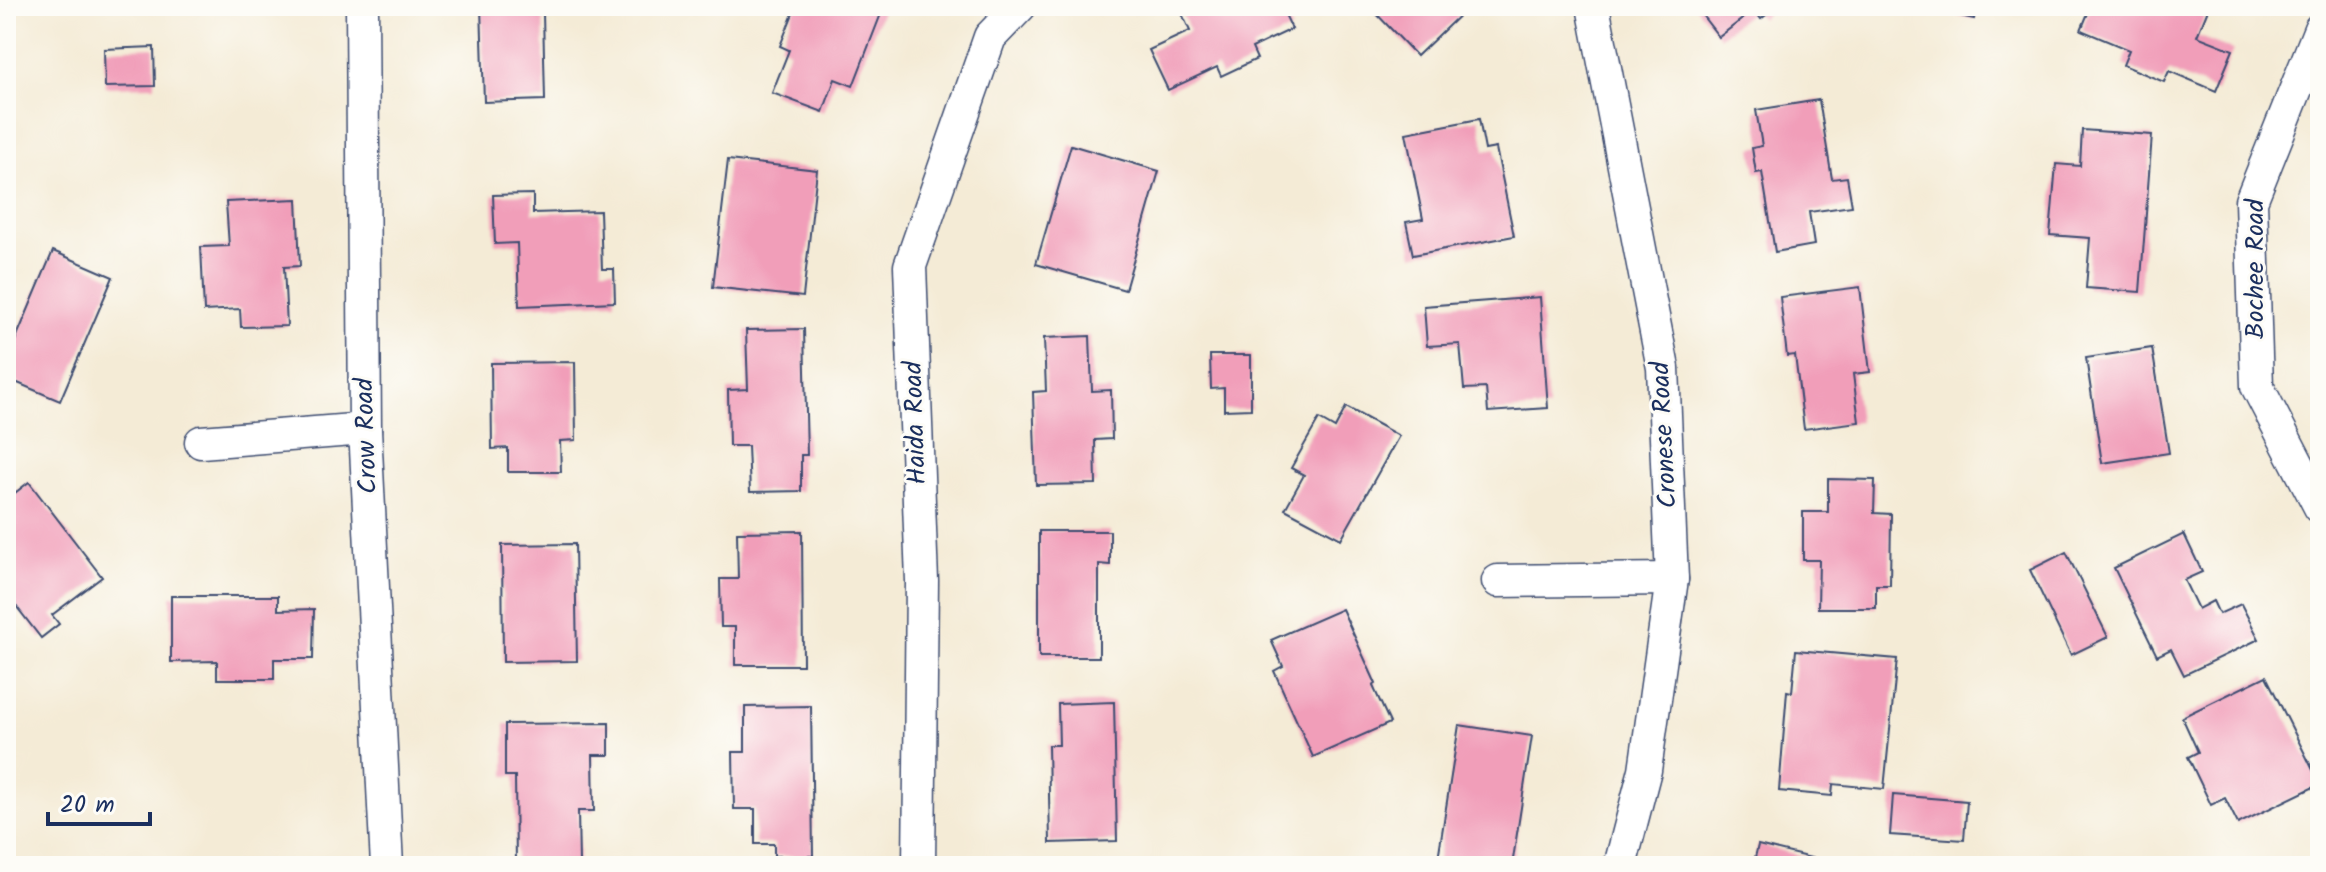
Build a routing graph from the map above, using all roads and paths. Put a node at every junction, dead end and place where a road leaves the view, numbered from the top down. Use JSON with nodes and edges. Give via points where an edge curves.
{"nodes":[{"id":1,"x":362,"y":6,"type":"edge"},
{"id":2,"x":1020,"y":6,"type":"edge"},
{"id":3,"x":1593,"y":6,"type":"edge"},
{"id":4,"x":2320,"y":29,"type":"edge"},
{"id":5,"x":365,"y":429,"type":"junction"},
{"id":6,"x":201,"y":442,"type":"dead end"},
{"id":7,"x":2320,"y":507,"type":"edge"},
{"id":8,"x":1672,"y":579,"type":"junction"},
{"id":9,"x":1498,"y":581,"type":"dead end"},
{"id":10,"x":387,"y":866,"type":"edge"},
{"id":11,"x":919,"y":866,"type":"edge"},
{"id":12,"x":1620,"y":866,"type":"edge"}],
"edges":[{"from":1,"to":5,"type":"street","name":"Crow Road"},
{"from":2,"to":11,"type":"street","name":"Haida Road","via":[[990,37],[910,266],[922,581]]},
{"from":3,"to":8,"type":"street","name":"Cronese Road","via":[[1663,368]]},
{"from":4,"to":7,"type":"street","name":"Bochee Road","via":[[2251,201],[2257,386]]},
{"from":5,"to":6,"type":"street"},
{"from":5,"to":10,"type":"street","name":"Crow Road"},
{"from":8,"to":9,"type":"street"},
{"from":8,"to":12,"type":"street","name":"Cronese Road","via":[[1645,770]]}]}
